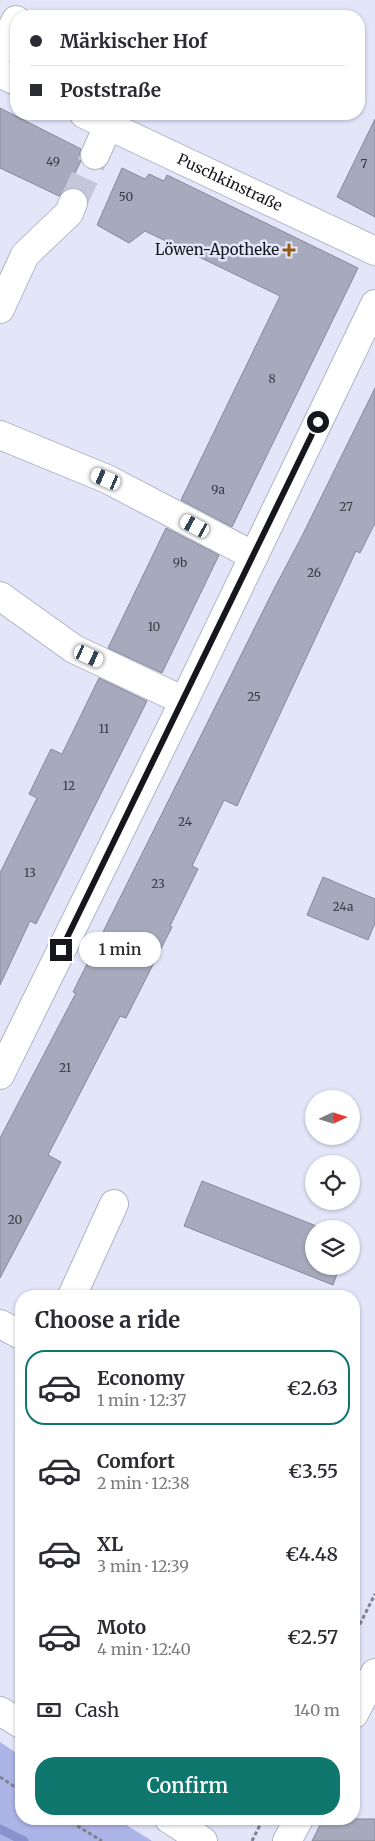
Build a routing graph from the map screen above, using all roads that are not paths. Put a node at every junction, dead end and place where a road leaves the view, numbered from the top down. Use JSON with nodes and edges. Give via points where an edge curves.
{"nodes":[{"id":1,"x":10,"y":32,"type":"edge"},
{"id":2,"x":0,"y":51,"type":"edge"},
{"id":3,"x":96,"y":120,"type":"edge"},
{"id":4,"x":108,"y":126,"type":"junction"},
{"id":5,"x":94,"y":155,"type":"tunnel mouth"},
{"id":6,"x":73,"y":203,"type":"tunnel mouth"},
{"id":7,"x":375,"y":251,"type":"edge"},
{"id":8,"x":375,"y":304,"type":"edge"},
{"id":9,"x":0,"y":309,"type":"edge"},
{"id":10,"x":0,"y":435,"type":"edge"},
{"id":11,"x":254,"y":556,"type":"junction"},
{"id":12,"x":0,"y":596,"type":"edge"},
{"id":13,"x":184,"y":701,"type":"junction"},
{"id":14,"x":0,"y":1074,"type":"edge"},
{"id":15,"x":114,"y":1204,"type":"dead end"},
{"id":16,"x":75,"y":1290,"type":"edge"},
{"id":17,"x":0,"y":1324,"type":"edge"},
{"id":18,"x":15,"y":1332,"type":"edge"},
{"id":19,"x":375,"y":1673,"type":"edge"},
{"id":20,"x":360,"y":1702,"type":"edge"},
{"id":21,"x":0,"y":1711,"type":"edge"},
{"id":22,"x":15,"y":1720,"type":"edge"},
{"id":23,"x":178,"y":1825,"type":"edge"},
{"id":24,"x":296,"y":1825,"type":"edge"},
{"id":25,"x":203,"y":1841,"type":"edge"},
{"id":26,"x":287,"y":1841,"type":"edge"}],
"edges":[{"from":1,"to":2,"type":"street"},
{"from":3,"to":4,"type":"street","name":"Puschkinstraße"},
{"from":4,"to":5,"type":"street"},
{"from":4,"to":7,"type":"street","name":"Puschkinstraße"},
{"from":6,"to":9,"type":"street","via":[[68,213],[25,255]]},
{"from":8,"to":11,"type":"street"},
{"from":10,"to":11,"type":"street","via":[[106,479]]},
{"from":11,"to":13,"type":"street"},
{"from":12,"to":13,"type":"street","via":[[74,649]]},
{"from":13,"to":14,"type":"street"},
{"from":15,"to":16,"type":"street"},
{"from":17,"to":18,"type":"street"},
{"from":19,"to":20,"type":"street"},
{"from":21,"to":22,"type":"street"},
{"from":23,"to":25,"type":"street"},
{"from":24,"to":26,"type":"street"}]}
